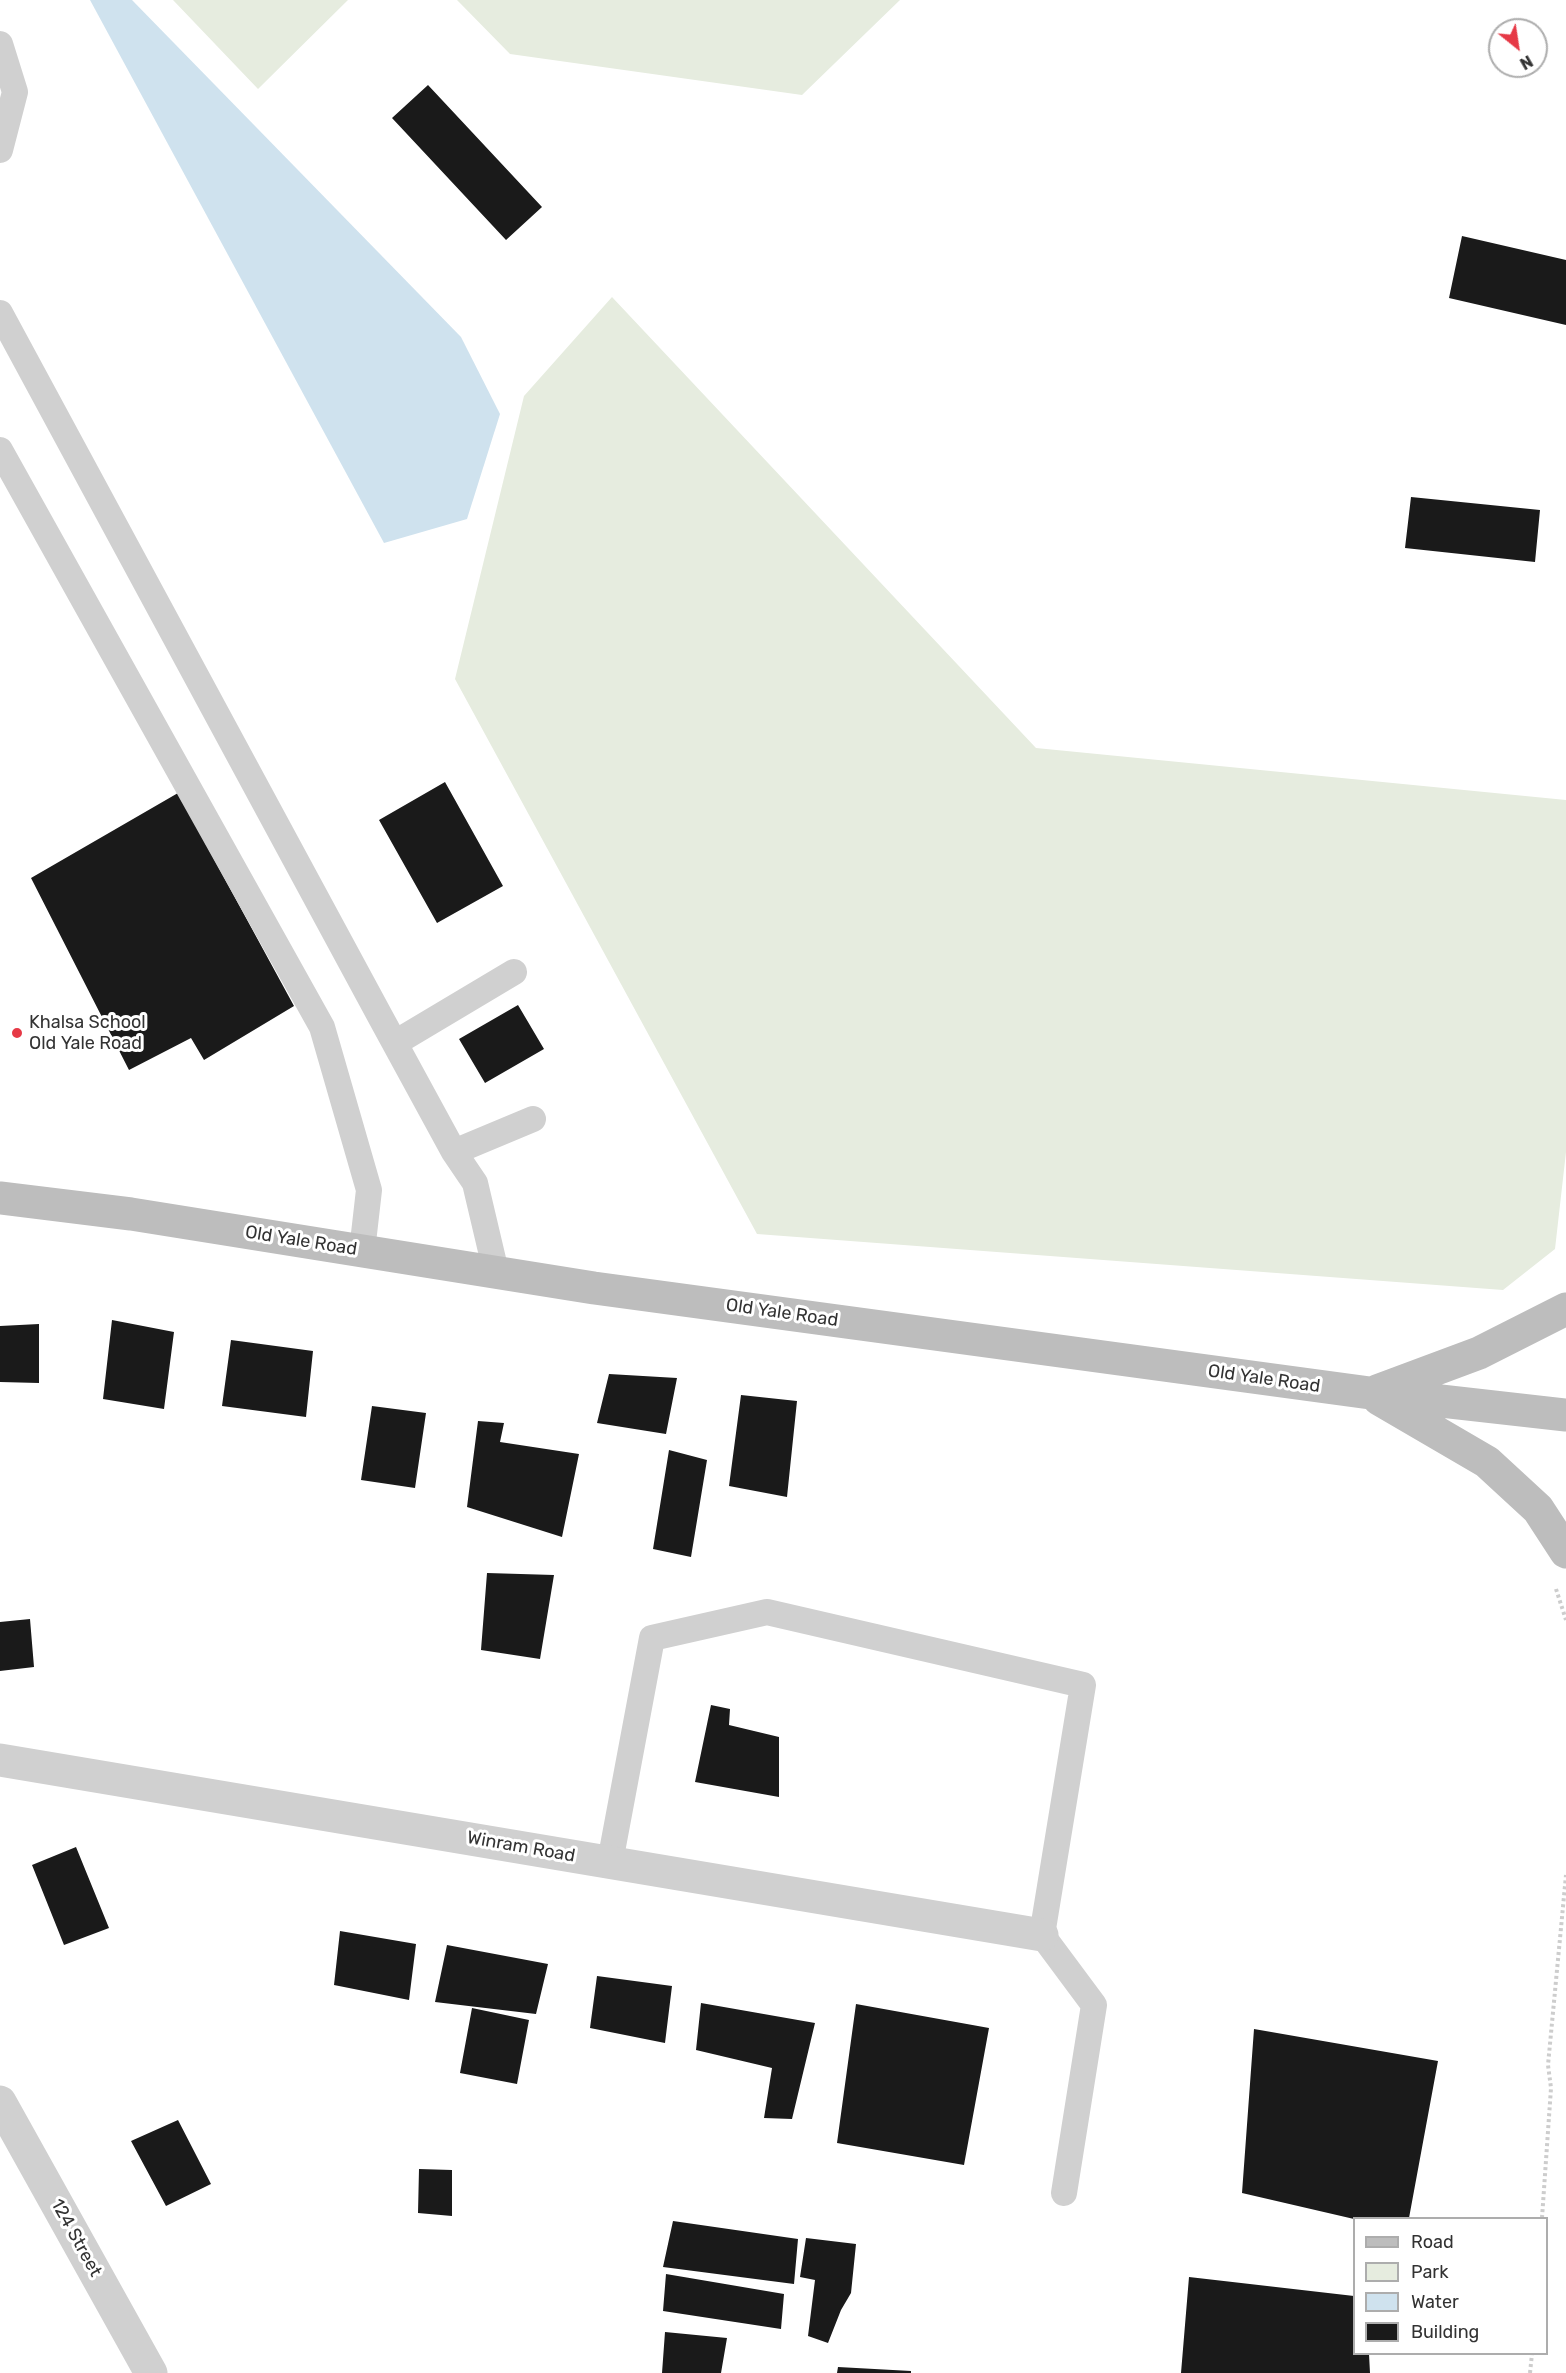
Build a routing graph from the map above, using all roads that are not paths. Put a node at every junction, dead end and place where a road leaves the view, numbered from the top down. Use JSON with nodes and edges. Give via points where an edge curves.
{"nodes":[{"id":1,"x":0,"y":44,"type":"edge"},
{"id":2,"x":0,"y":150,"type":"edge"},
{"id":3,"x":0,"y":313,"type":"edge"},
{"id":4,"x":0,"y":450,"type":"edge"},
{"id":5,"x":514,"y":972,"type":"dead end"},
{"id":6,"x":395,"y":1043,"type":"junction"},
{"id":7,"x":533,"y":1119,"type":"dead end"},
{"id":8,"x":454,"y":1152,"type":"junction"},
{"id":9,"x":0,"y":1198,"type":"edge"},
{"id":10,"x":362,"y":1251,"type":"junction"},
{"id":11,"x":496,"y":1272,"type":"junction"},
{"id":12,"x":1566,"y":1309,"type":"edge"},
{"id":13,"x":1370,"y":1394,"type":"junction"},
{"id":14,"x":1566,"y":1414,"type":"edge"},
{"id":15,"x":1566,"y":1552,"type":"edge"},
{"id":16,"x":0,"y":1760,"type":"edge"},
{"id":17,"x":610,"y":1862,"type":"junction"},
{"id":18,"x":1042,"y":1935,"type":"junction"},
{"id":19,"x":0,"y":2102,"type":"edge"},
{"id":20,"x":1064,"y":2193,"type":"dead end"},
{"id":21,"x":152,"y":2373,"type":"edge"}],
"edges":[{"from":1,"to":2,"type":"lane","via":[[15,92]]},
{"from":3,"to":6,"type":"lane"},
{"from":4,"to":10,"type":"lane","via":[[322,1027],[369,1190]]},
{"from":5,"to":6,"type":"lane"},
{"from":6,"to":8,"type":"lane"},
{"from":7,"to":8,"type":"lane"},
{"from":8,"to":11,"type":"lane","via":[[475,1183]]},
{"from":9,"to":10,"type":"main road","name":"Old Yale Road","via":[[131,1214]]},
{"from":10,"to":11,"type":"main road","name":"Old Yale Road"},
{"from":11,"to":13,"type":"main road","name":"Old Yale Road"},
{"from":12,"to":13,"type":"main road","via":[[1479,1353]]},
{"from":13,"to":14,"type":"main road","name":"Old Yale Road"},
{"from":13,"to":15,"type":"main road","via":[[1487,1462],[1538,1509]]},
{"from":16,"to":17,"type":"street","name":"Winram Road"},
{"from":17,"to":18,"type":"street","name":"Winram Road"},
{"from":17,"to":18,"type":"lane","via":[[652,1638],[766,1612],[1083,1685]]},
{"from":18,"to":20,"type":"lane","via":[[1094,2005]]},
{"from":19,"to":21,"type":"street","name":"124 Street"}]}
